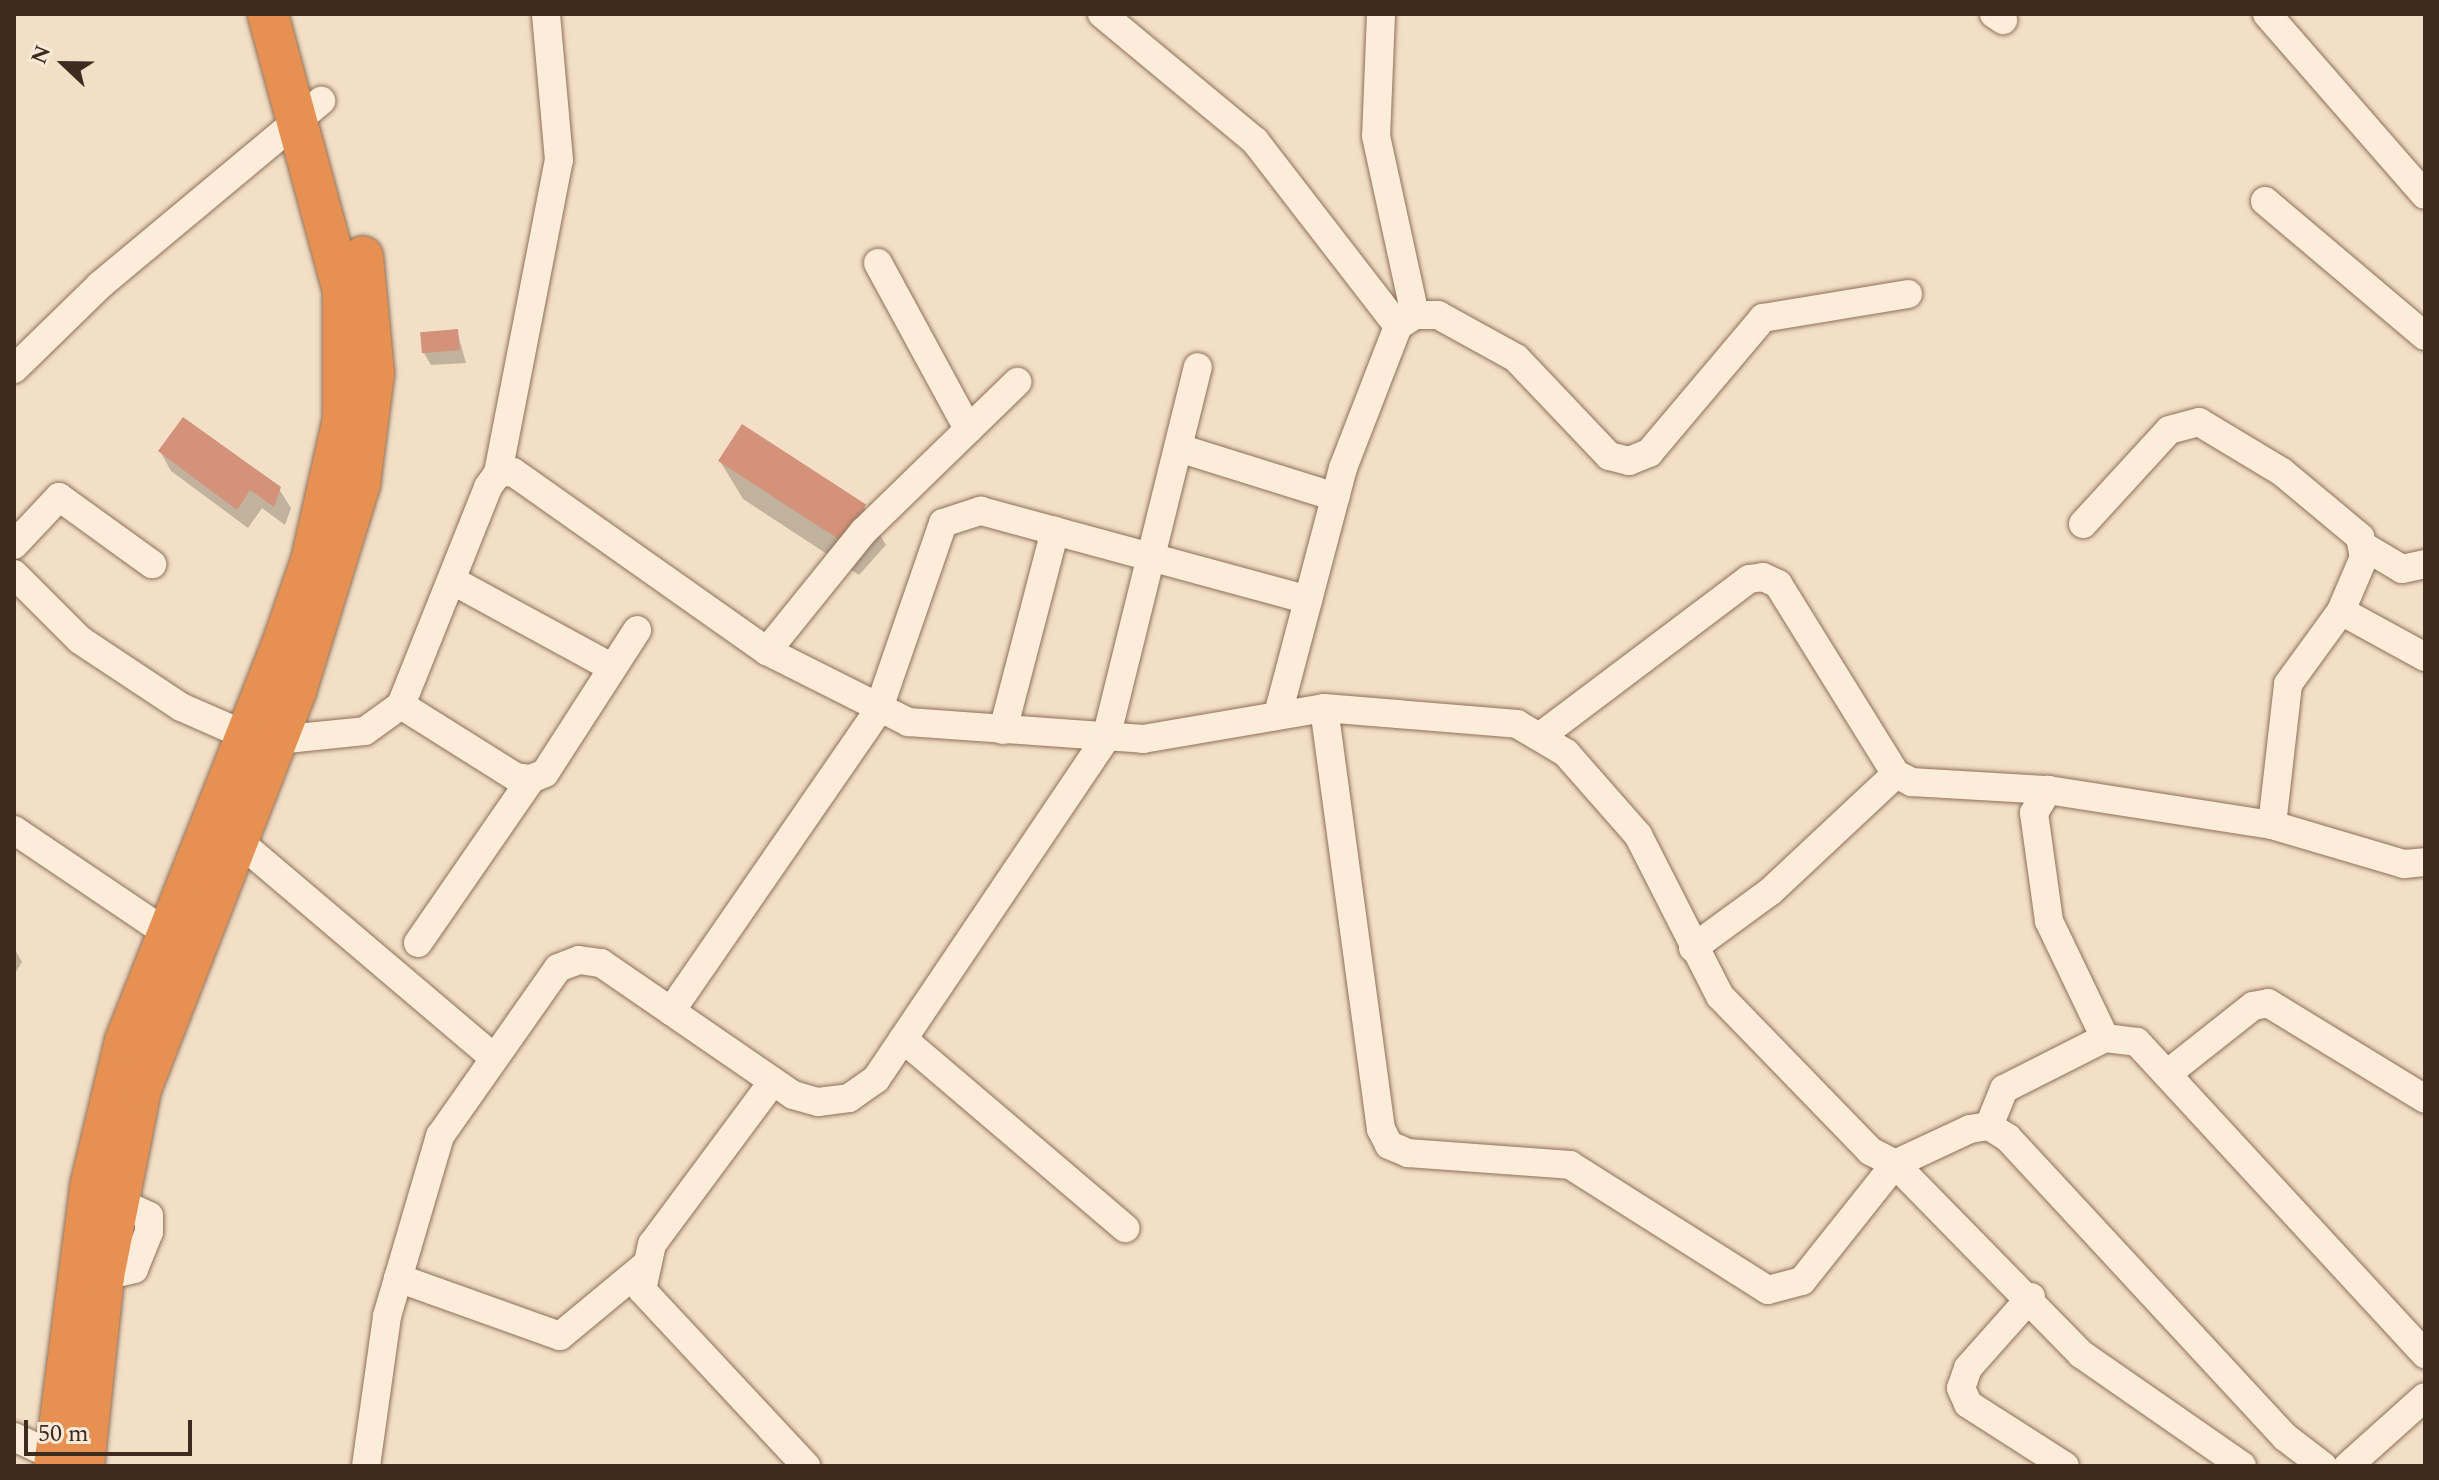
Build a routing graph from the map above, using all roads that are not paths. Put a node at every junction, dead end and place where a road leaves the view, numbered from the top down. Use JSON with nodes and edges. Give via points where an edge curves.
{"nodes":[{"id":1,"x":268,"y":14,"type":"edge"},
{"id":2,"x":295,"y":14,"type":"edge"},
{"id":3,"x":546,"y":14,"type":"edge"},
{"id":4,"x":1102,"y":14,"type":"edge"},
{"id":5,"x":1381,"y":14,"type":"edge"},
{"id":6,"x":2267,"y":14,"type":"edge"},
{"id":7,"x":310,"y":111,"type":"junction"},
{"id":8,"x":2425,"y":195,"type":"edge"},
{"id":9,"x":2265,"y":201,"type":"dead end"},
{"id":10,"x":878,"y":263,"type":"dead end"},
{"id":11,"x":1908,"y":294,"type":"dead end"},
{"id":12,"x":1406,"y":320,"type":"junction"},
{"id":13,"x":2425,"y":336,"type":"edge"},
{"id":14,"x":1198,"y":367,"type":"dead end"},
{"id":15,"x":14,"y":369,"type":"edge"},
{"id":16,"x":1017,"y":382,"type":"dead end"},
{"id":17,"x":968,"y":429,"type":"junction"},
{"id":18,"x":1179,"y":448,"type":"junction"},
{"id":19,"x":498,"y":473,"type":"junction"},
{"id":20,"x":1335,"y":497,"type":"junction"},
{"id":21,"x":2083,"y":524,"type":"dead end"},
{"id":22,"x":1055,"y":531,"type":"junction"},
{"id":23,"x":14,"y":545,"type":"edge"},
{"id":24,"x":2365,"y":547,"type":"junction"},
{"id":25,"x":1151,"y":557,"type":"junction"},
{"id":26,"x":152,"y":564,"type":"dead end"},
{"id":27,"x":2425,"y":564,"type":"edge"},
{"id":28,"x":14,"y":574,"type":"edge"},
{"id":29,"x":455,"y":582,"type":"junction"},
{"id":30,"x":1308,"y":600,"type":"junction"},
{"id":31,"x":2341,"y":611,"type":"junction"},
{"id":32,"x":637,"y":630,"type":"dead end"},
{"id":33,"x":767,"y":651,"type":"junction"},
{"id":34,"x":2425,"y":657,"type":"edge"},
{"id":35,"x":611,"y":667,"type":"junction"},
{"id":36,"x":401,"y":705,"type":"junction"},
{"id":37,"x":1324,"y":708,"type":"junction"},
{"id":38,"x":878,"y":711,"type":"junction"},
{"id":39,"x":1278,"y":714,"type":"junction"},
{"id":40,"x":1003,"y":730,"type":"junction"},
{"id":41,"x":1542,"y":735,"type":"junction"},
{"id":42,"x":262,"y":738,"type":"junction"},
{"id":43,"x":1106,"y":738,"type":"junction"},
{"id":44,"x":1896,"y":774,"type":"junction"},
{"id":45,"x":531,"y":779,"type":"junction"},
{"id":46,"x":2048,"y":790,"type":"junction"},
{"id":47,"x":2272,"y":825,"type":"junction"},
{"id":48,"x":14,"y":830,"type":"edge"},
{"id":49,"x":236,"y":839,"type":"junction"},
{"id":50,"x":2422,"y":871,"type":"edge"},
{"id":51,"x":164,"y":931,"type":"junction"},
{"id":52,"x":418,"y":943,"type":"dead end"},
{"id":53,"x":1693,"y":948,"type":"junction"},
{"id":54,"x":671,"y":1011,"type":"junction"},
{"id":55,"x":2105,"y":1038,"type":"junction"},
{"id":56,"x":903,"y":1039,"type":"junction"},
{"id":57,"x":493,"y":1057,"type":"junction"},
{"id":58,"x":2167,"y":1074,"type":"junction"},
{"id":59,"x":771,"y":1084,"type":"junction"},
{"id":60,"x":2425,"y":1099,"type":"edge"},
{"id":61,"x":1989,"y":1126,"type":"junction"},
{"id":62,"x":1895,"y":1164,"type":"junction"},
{"id":63,"x":1125,"y":1228,"type":"dead end"},
{"id":64,"x":642,"y":1268,"type":"junction"},
{"id":65,"x":398,"y":1278,"type":"junction"},
{"id":66,"x":2031,"y":1297,"type":"junction"},
{"id":67,"x":2425,"y":1354,"type":"edge"},
{"id":68,"x":2425,"y":1397,"type":"edge"},
{"id":69,"x":14,"y":1437,"type":"edge"},
{"id":70,"x":2307,"y":1462,"type":"edge"},
{"id":71,"x":64,"y":1463,"type":"edge"},
{"id":72,"x":366,"y":1466,"type":"edge"},
{"id":73,"x":806,"y":1466,"type":"edge"},
{"id":74,"x":2065,"y":1466,"type":"edge"},
{"id":75,"x":2242,"y":1466,"type":"edge"},
{"id":76,"x":2348,"y":1466,"type":"edge"}],
"edges":[{"from":1,"to":7,"type":"highway"},
{"from":2,"to":7,"type":"highway"},
{"from":3,"to":19,"type":"street","via":[[559,160]]},
{"from":4,"to":12,"type":"street","via":[[1255,141]]},
{"from":5,"to":12,"type":"street","via":[[1376,136]]},
{"from":6,"to":8,"type":"street"},
{"from":7,"to":15,"type":"street","via":[[100,285]]},
{"from":7,"to":42,"type":"highway","via":[[343,291],[343,419]]},
{"from":9,"to":13,"type":"street"},
{"from":10,"to":17,"type":"street"},
{"from":11,"to":12,"type":"street","via":[[1763,318],[1649,453],[1629,461],[1609,456],[1516,358],[1438,315]]},
{"from":12,"to":20,"type":"street"},
{"from":14,"to":18,"type":"street"},
{"from":16,"to":17,"type":"street"},
{"from":17,"to":33,"type":"street","via":[[864,531]]},
{"from":18,"to":20,"type":"street"},
{"from":18,"to":25,"type":"street"},
{"from":19,"to":29,"type":"street"},
{"from":19,"to":33,"type":"street","via":[[528,478],[663,584]]},
{"from":20,"to":30,"type":"street"},
{"from":21,"to":24,"type":"street","via":[[2169,430],[2199,422],[2282,472]]},
{"from":22,"to":25,"type":"street"},
{"from":22,"to":38,"type":"street","via":[[981,511],[943,523]]},
{"from":22,"to":40,"type":"street"},
{"from":23,"to":26,"type":"street","via":[[59,497]]},
{"from":24,"to":27,"type":"street","via":[[2402,569]]},
{"from":24,"to":31,"type":"street"},
{"from":25,"to":30,"type":"street"},
{"from":25,"to":43,"type":"street"},
{"from":28,"to":42,"type":"street","via":[[80,640],[181,707]]},
{"from":29,"to":35,"type":"street"},
{"from":29,"to":36,"type":"street"},
{"from":30,"to":39,"type":"street"},
{"from":31,"to":34,"type":"street"},
{"from":31,"to":47,"type":"street","via":[[2288,684]]},
{"from":32,"to":35,"type":"street"},
{"from":33,"to":38,"type":"street"},
{"from":35,"to":45,"type":"street","via":[[545,773]]},
{"from":36,"to":42,"type":"street","via":[[365,731]]},
{"from":36,"to":45,"type":"street","via":[[516,777]]},
{"from":37,"to":39,"type":"street"},
{"from":37,"to":41,"type":"street","via":[[1489,717]]},
{"from":37,"to":62,"type":"street","via":[[1381,1129],[1389,1145],[1408,1153],[1570,1165],[1768,1290],[1802,1281]]},
{"from":38,"to":40,"type":"street","via":[[938,728]]},
{"from":38,"to":54,"type":"street"},
{"from":39,"to":43,"type":"street","via":[[1181,734]]},
{"from":40,"to":43,"type":"street"},
{"from":41,"to":44,"type":"street","via":[[1749,579],[1763,577],[1778,584]]},
{"from":41,"to":53,"type":"street","via":[[1638,835]]},
{"from":42,"to":49,"type":"highway"},
{"from":42,"to":51,"type":"highway"},
{"from":43,"to":56,"type":"street"},
{"from":44,"to":46,"type":"street","via":[[1912,782]]},
{"from":44,"to":53,"type":"street","via":[[1771,891]]},
{"from":45,"to":52,"type":"street"},
{"from":46,"to":47,"type":"street"},
{"from":46,"to":55,"type":"street","via":[[2034,813],[2049,921]]},
{"from":47,"to":50,"type":"street"},
{"from":48,"to":51,"type":"street"},
{"from":49,"to":57,"type":"street"},
{"from":49,"to":71,"type":"highway","via":[[160,1033],[117,1201]]},
{"from":51,"to":71,"type":"highway","via":[[125,1041],[90,1187]]},
{"from":53,"to":62,"type":"street","via":[[1742,1024],[1870,1151]]},
{"from":54,"to":57,"type":"street","via":[[601,963],[579,960],[558,968]]},
{"from":54,"to":59,"type":"street"},
{"from":55,"to":58,"type":"street","via":[[2137,1042]]},
{"from":55,"to":61,"type":"street","via":[[2004,1089]]},
{"from":56,"to":59,"type":"street","via":[[876,1079],[849,1098],[818,1102]]},
{"from":56,"to":63,"type":"street"},
{"from":57,"to":65,"type":"street","via":[[440,1136]]},
{"from":58,"to":60,"type":"street","via":[[2253,1006],[2268,1003]]},
{"from":58,"to":67,"type":"street"},
{"from":59,"to":64,"type":"street"},
{"from":61,"to":62,"type":"street"},
{"from":61,"to":70,"type":"street"},
{"from":62,"to":66,"type":"street"},
{"from":64,"to":65,"type":"street","via":[[560,1336]]},
{"from":64,"to":73,"type":"street","via":[[642,1290],[654,1308]]},
{"from":65,"to":72,"type":"street"},
{"from":66,"to":74,"type":"street","via":[[1968,1368],[1961,1388],[1968,1404]]},
{"from":66,"to":75,"type":"street","via":[[2081,1354]]},
{"from":68,"to":76,"type":"street"},
{"from":69,"to":71,"type":"street"}]}
